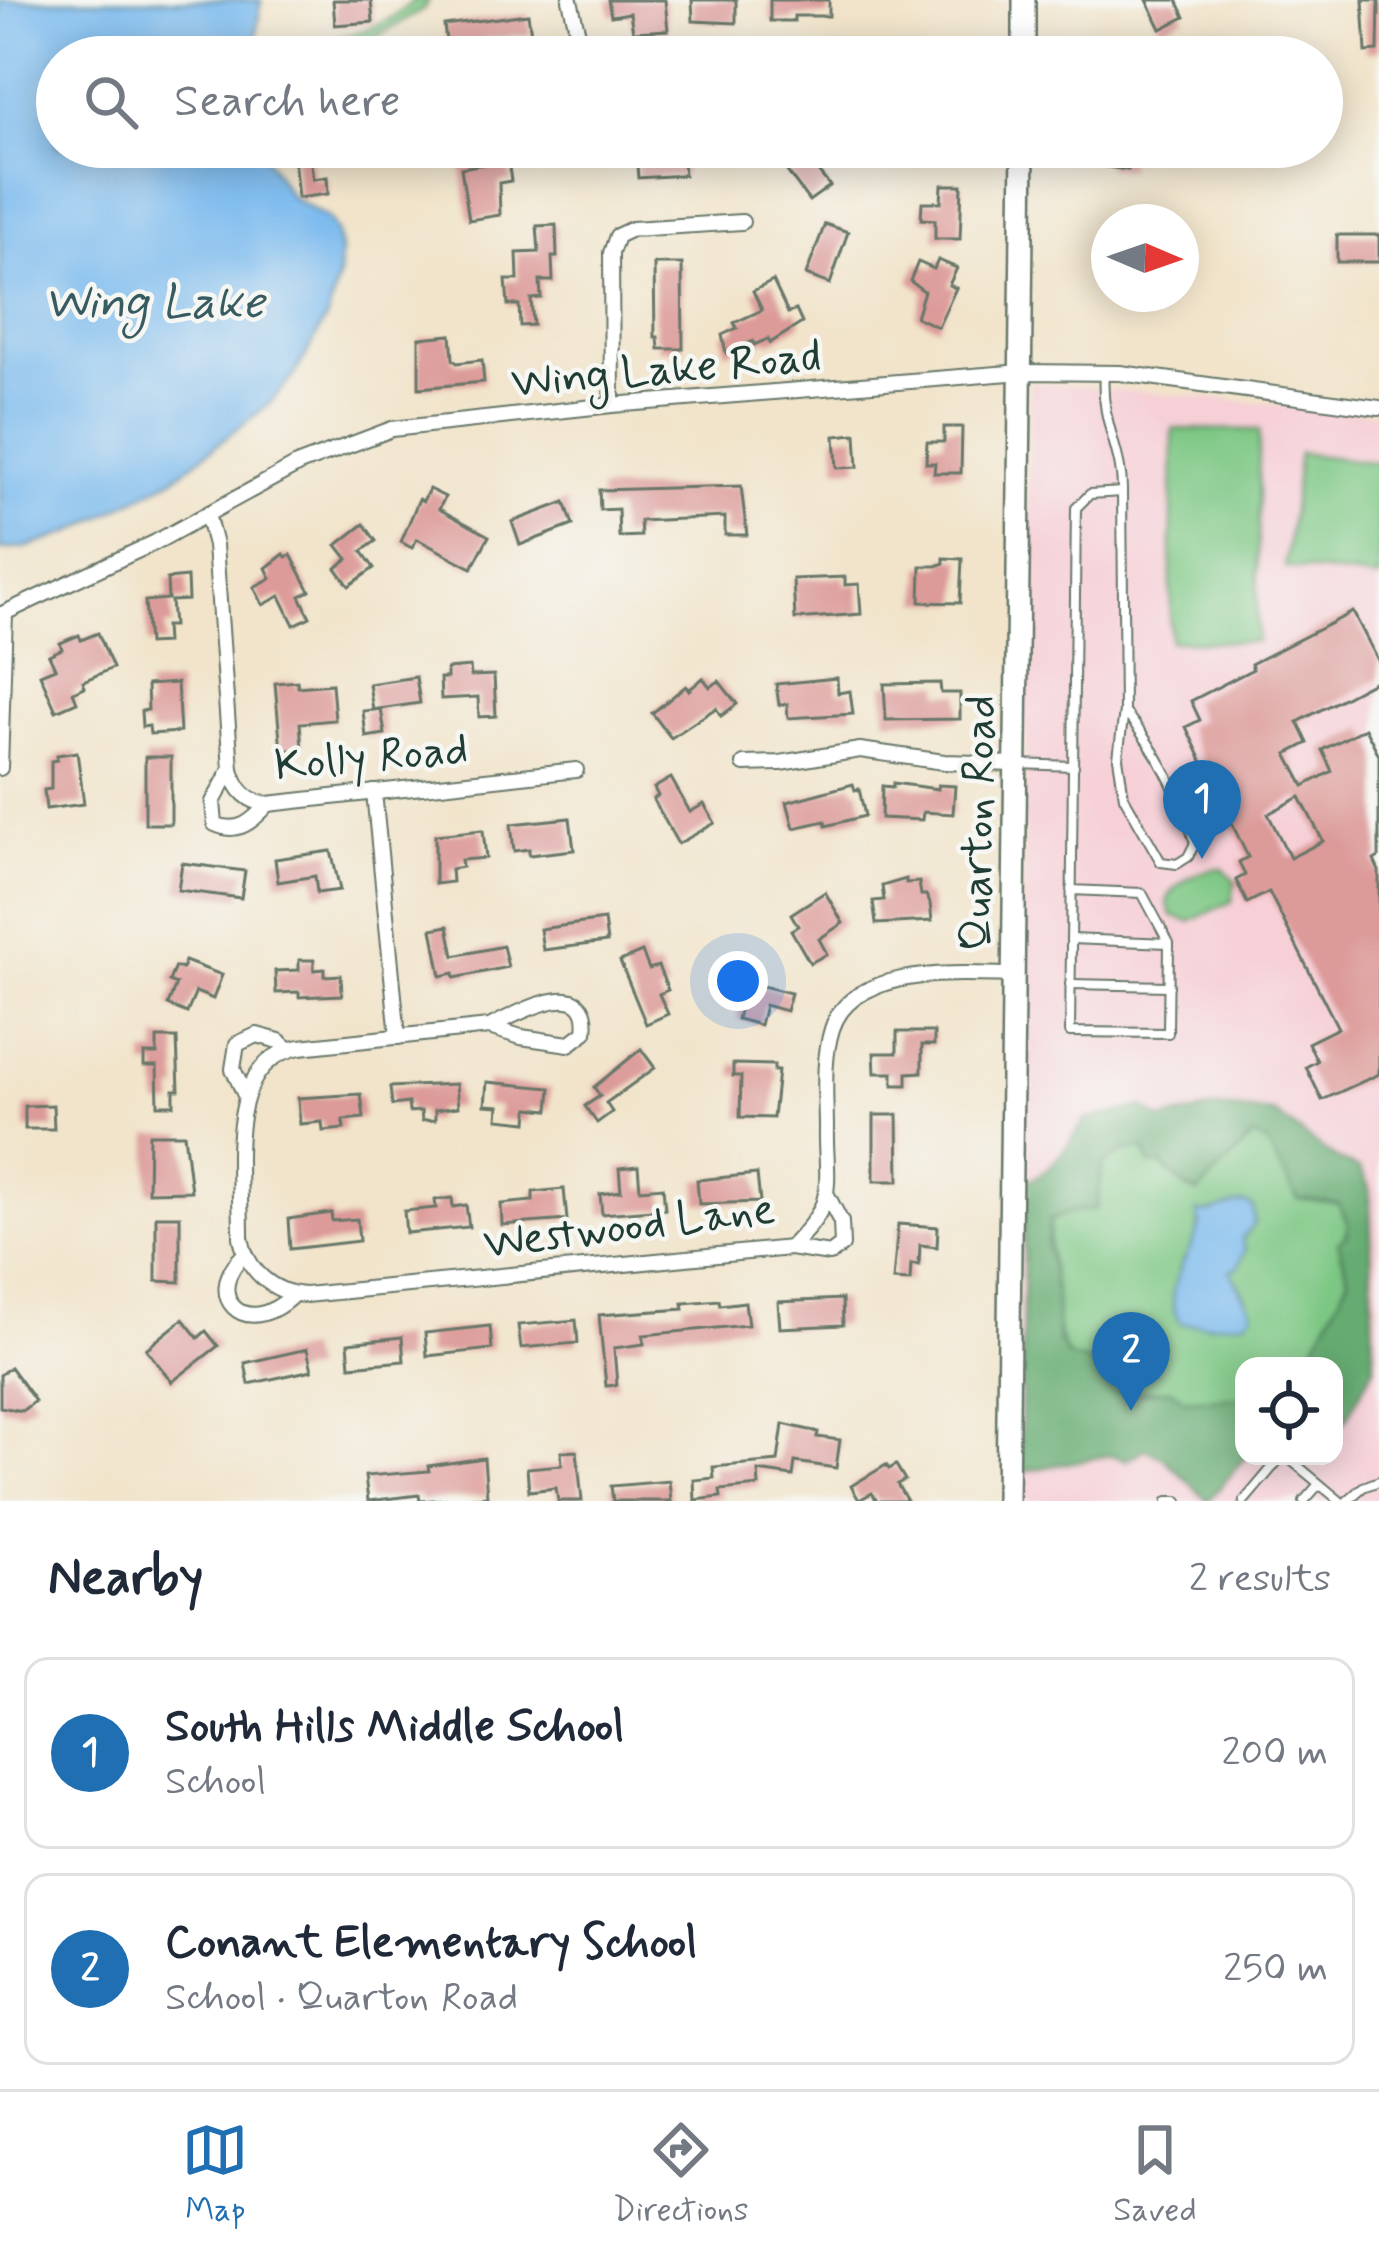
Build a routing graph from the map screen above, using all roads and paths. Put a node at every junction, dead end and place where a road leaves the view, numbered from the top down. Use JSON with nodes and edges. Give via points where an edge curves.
{"nodes":[{"id":1,"x":570,"y":0,"type":"edge"},
{"id":2,"x":1024,"y":0,"type":"edge"},
{"id":3,"x":578,"y":34,"type":"dead end"},
{"id":4,"x":1024,"y":36,"type":"edge"},
{"id":5,"x":1023,"y":168,"type":"edge"},
{"id":6,"x":742,"y":222,"type":"dead end"},
{"id":7,"x":1022,"y":372,"type":"junction"},
{"id":8,"x":1104,"y":373,"type":"junction"},
{"id":9,"x":612,"y":405,"type":"junction"},
{"id":10,"x":1379,"y":408,"type":"edge"},
{"id":11,"x":1122,"y":492,"type":"junction"},
{"id":12,"x":207,"y":514,"type":"junction"},
{"id":13,"x":3,"y":614,"type":"edge"},
{"id":14,"x":1124,"y":712,"type":"junction"},
{"id":15,"x":744,"y":764,"type":"dead end"},
{"id":16,"x":1017,"y":764,"type":"junction"},
{"id":17,"x":1075,"y":766,"type":"junction"},
{"id":18,"x":0,"y":768,"type":"edge"},
{"id":19,"x":231,"y":769,"type":"junction"},
{"id":20,"x":576,"y":770,"type":"dead end"},
{"id":21,"x":374,"y":793,"type":"junction"},
{"id":22,"x":268,"y":804,"type":"junction"},
{"id":23,"x":1071,"y":890,"type":"junction"},
{"id":24,"x":1070,"y":939,"type":"junction"},
{"id":25,"x":1169,"y":943,"type":"junction"},
{"id":26,"x":1013,"y":976,"type":"junction"},
{"id":27,"x":1070,"y":985,"type":"junction"},
{"id":28,"x":1168,"y":986,"type":"junction"},
{"id":29,"x":490,"y":1028,"type":"junction"},
{"id":30,"x":398,"y":1037,"type":"junction"},
{"id":31,"x":289,"y":1049,"type":"junction"},
{"id":32,"x":245,"y":1096,"type":"junction"},
{"id":33,"x":826,"y":1193,"type":"junction"},
{"id":34,"x":790,"y":1248,"type":"junction"},
{"id":35,"x":245,"y":1254,"type":"junction"},
{"id":36,"x":293,"y":1294,"type":"junction"},
{"id":37,"x":1276,"y":1465,"type":"edge"},
{"id":38,"x":1295,"y":1465,"type":"edge"},
{"id":39,"x":1379,"y":1481,"type":"edge"},
{"id":40,"x":1318,"y":1484,"type":"junction"},
{"id":41,"x":1007,"y":1501,"type":"edge"},
{"id":42,"x":1168,"y":1501,"type":"edge"},
{"id":43,"x":1178,"y":1501,"type":"edge"},
{"id":44,"x":1244,"y":1501,"type":"edge"},
{"id":45,"x":1304,"y":1501,"type":"edge"},
{"id":46,"x":1344,"y":1501,"type":"edge"}],
"edges":[{"from":1,"to":3,"type":"street"},
{"from":2,"to":4,"type":"street"},
{"from":5,"to":7,"type":"street","name":"Quarton Road"},
{"from":6,"to":9,"type":"street","via":[[617,236]]},
{"from":7,"to":8,"type":"street","name":"Wing Lake Road"},
{"from":7,"to":9,"type":"street","name":"Wing Lake Road"},
{"from":7,"to":16,"type":"street","name":"Quarton Road"},
{"from":8,"to":10,"type":"street","name":"Wing Lake Road"},
{"from":8,"to":11,"type":"lane","via":[[1103,413]]},
{"from":9,"to":12,"type":"street","name":"Wing Lake Road","via":[[364,436]]},
{"from":11,"to":14,"type":"lane"},
{"from":11,"to":17,"type":"lane","via":[[1090,494],[1076,508]]},
{"from":12,"to":13,"type":"street","name":"Wing Lake Road"},
{"from":12,"to":19,"type":"street","name":"Kolly Road"},
{"from":13,"to":18,"type":"street"},
{"from":14,"to":14,"type":"lane","via":[[1124,797],[1161,862],[1177,864],[1195,843],[1189,824],[1155,749]]},
{"from":15,"to":16,"type":"street","via":[[860,750]]},
{"from":16,"to":17,"type":"lane"},
{"from":16,"to":26,"type":"street","name":"Quarton Road"},
{"from":17,"to":23,"type":"lane"},
{"from":19,"to":22,"type":"street","name":"Kolly Road","via":[[243,794]]},
{"from":19,"to":22,"type":"street","via":[[213,802],[215,824],[248,824]]},
{"from":20,"to":21,"type":"street","name":"Kolly Road"},
{"from":21,"to":22,"type":"street","name":"Kolly Road"},
{"from":21,"to":30,"type":"street"},
{"from":23,"to":24,"type":"lane"},
{"from":23,"to":25,"type":"lane","via":[[1142,893]]},
{"from":24,"to":25,"type":"lane"},
{"from":24,"to":27,"type":"lane"},
{"from":25,"to":28,"type":"lane"},
{"from":26,"to":33,"type":"street","name":"Westwood Lane","via":[[880,984],[841,1009],[826,1054]]},
{"from":26,"to":41,"type":"street","name":"Quarton Road"},
{"from":27,"to":28,"type":"lane"},
{"from":27,"to":28,"type":"lane","via":[[1070,1032],[1168,1033]]},
{"from":29,"to":29,"type":"street","via":[[569,1044],[586,1021],[574,1002],[551,999]]},
{"from":29,"to":30,"type":"street"},
{"from":30,"to":31,"type":"street"},
{"from":31,"to":32,"type":"street","via":[[260,1066]]},
{"from":31,"to":32,"type":"street","via":[[257,1035],[237,1044],[233,1069]]},
{"from":32,"to":35,"type":"street"},
{"from":33,"to":34,"type":"street","name":"Westwood Lane"},
{"from":33,"to":34,"type":"street","via":[[842,1245],[830,1254]]},
{"from":34,"to":36,"type":"street","name":"Westwood Lane"},
{"from":35,"to":36,"type":"street","via":[[266,1281]]},
{"from":35,"to":36,"type":"street","name":"Westwood Lane","via":[[228,1290],[237,1312],[265,1312]]},
{"from":37,"to":44,"type":"lane"},
{"from":38,"to":40,"type":"lane"},
{"from":39,"to":46,"type":"lane"},
{"from":40,"to":45,"type":"lane"},
{"from":40,"to":46,"type":"lane"},
{"from":42,"to":43,"type":"lane"}]}
